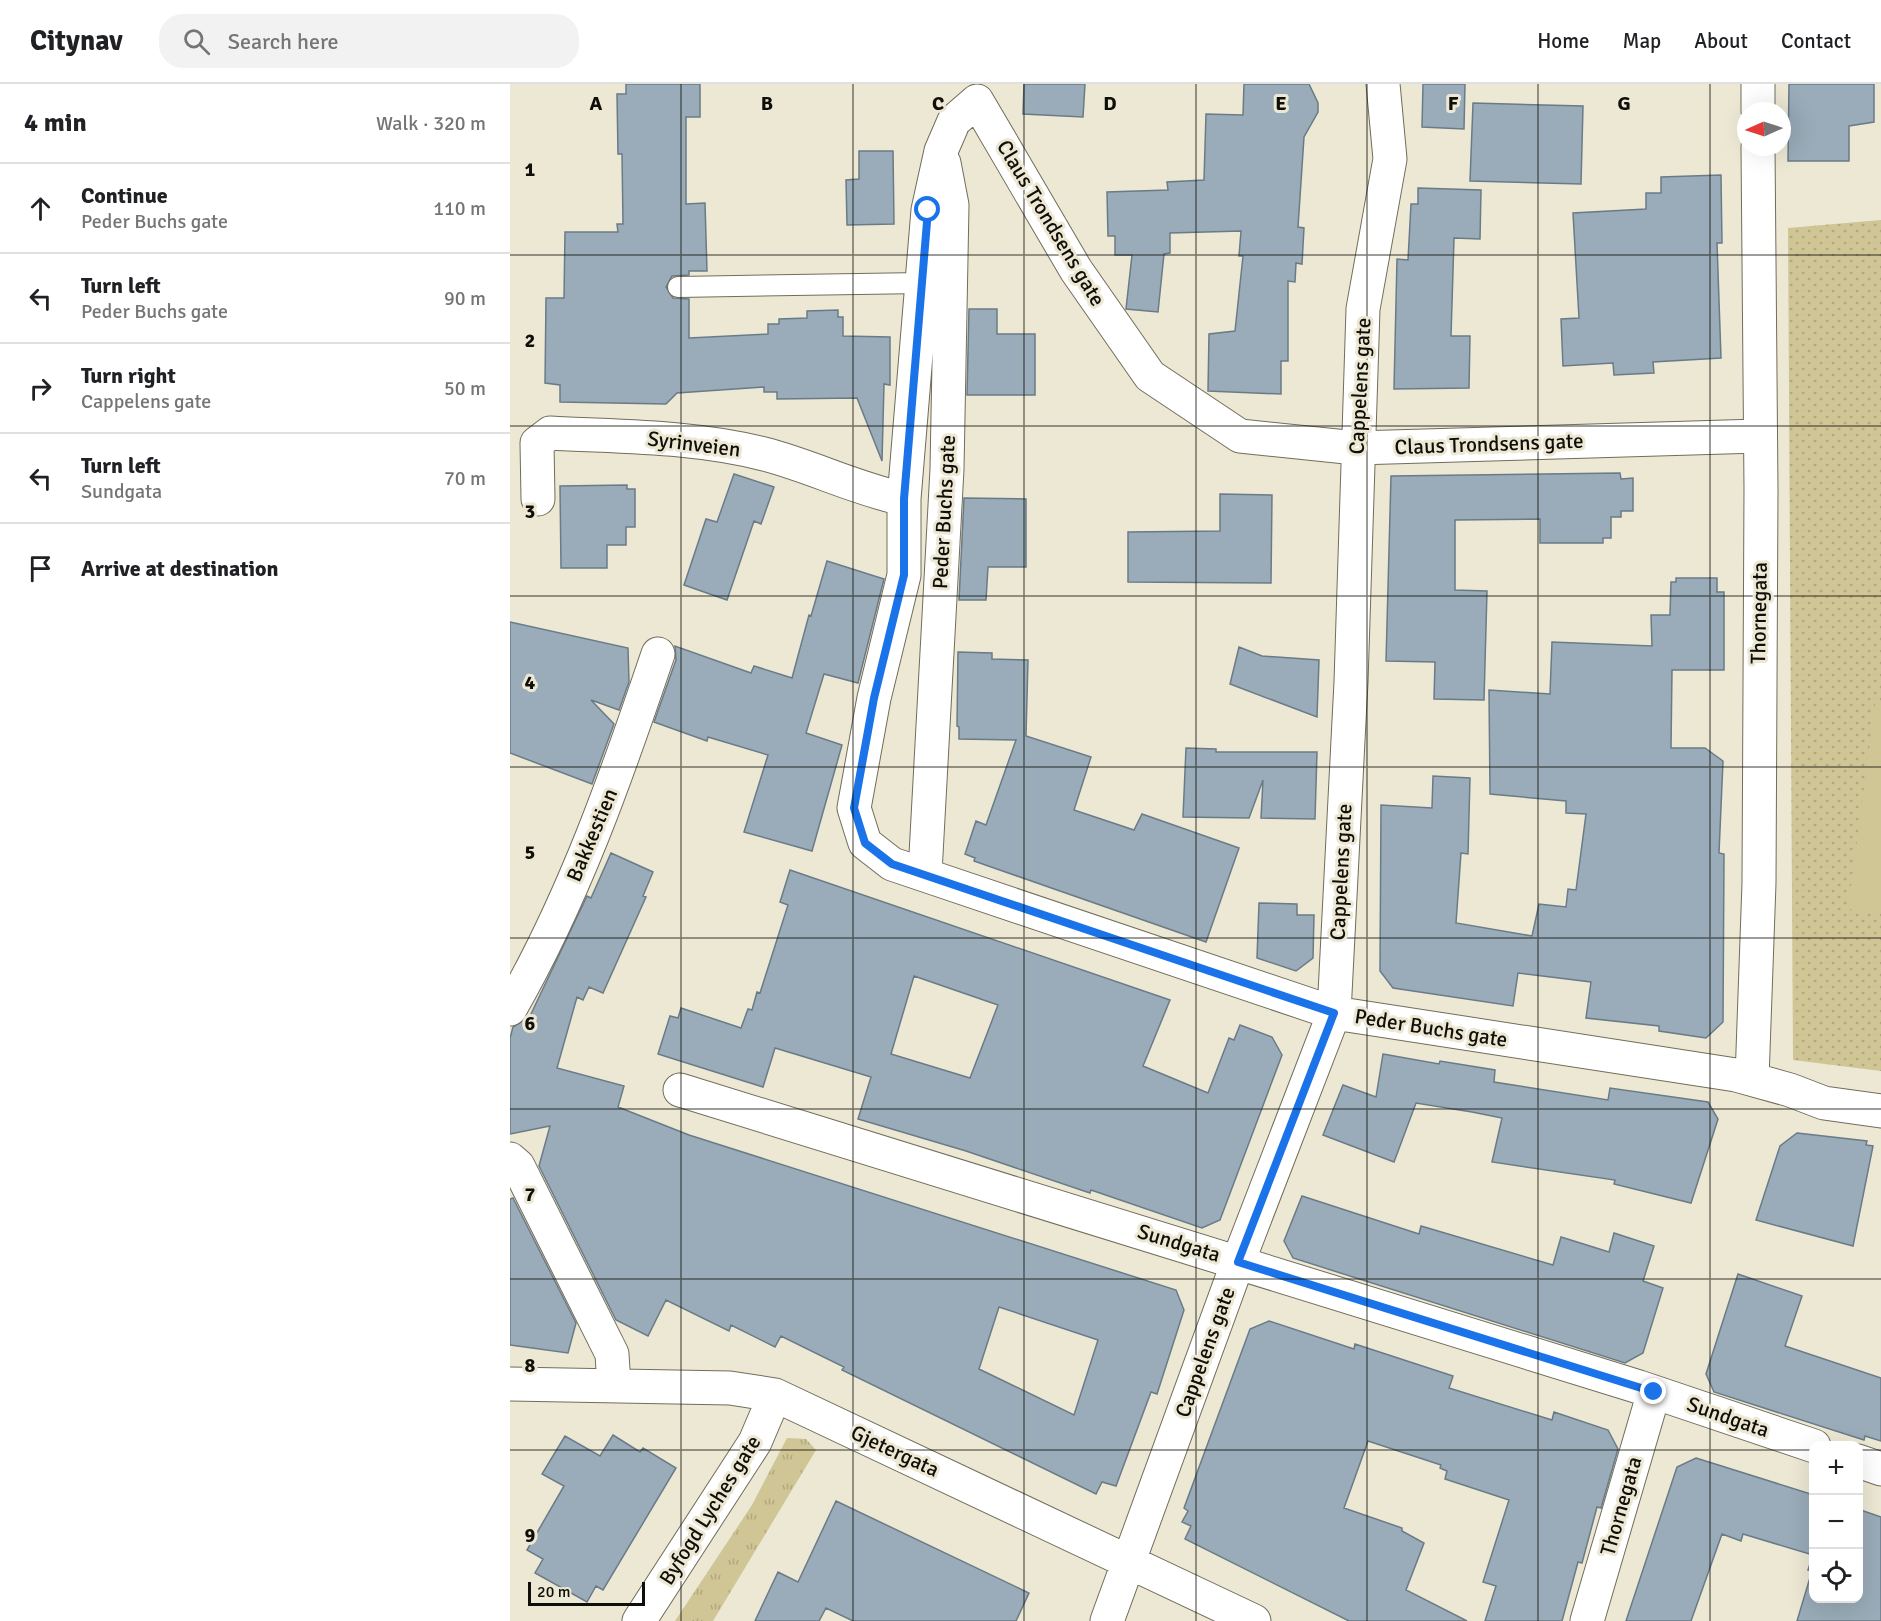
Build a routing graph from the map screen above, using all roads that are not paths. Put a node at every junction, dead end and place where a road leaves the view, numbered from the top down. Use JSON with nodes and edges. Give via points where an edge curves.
{"nodes":[{"id":1,"x":1383,"y":84,"type":"edge"},
{"id":2,"x":1758,"y":84,"type":"edge"},
{"id":3,"x":972,"y":92,"type":"edge"},
{"id":4,"x":1758,"y":102,"type":"edge"},
{"id":5,"x":941,"y":151,"type":"junction"},
{"id":6,"x":1758,"y":156,"type":"edge"},
{"id":7,"x":922,"y":283,"type":"junction"},
{"id":8,"x":678,"y":287,"type":"dead end"},
{"id":9,"x":1760,"y":436,"type":"junction"},
{"id":10,"x":1356,"y":448,"type":"junction"},
{"id":11,"x":538,"y":499,"type":"dead end"},
{"id":12,"x":904,"y":499,"type":"junction"},
{"id":13,"x":658,"y":654,"type":"dead end"},
{"id":14,"x":924,"y":873,"type":"junction"},
{"id":15,"x":510,"y":1010,"type":"edge"},
{"id":16,"x":1334,"y":1013,"type":"junction"},
{"id":17,"x":1752,"y":1079,"type":"junction"},
{"id":18,"x":680,"y":1090,"type":"dead end"},
{"id":19,"x":1881,"y":1110,"type":"edge"},
{"id":20,"x":510,"y":1159,"type":"edge"},
{"id":21,"x":1238,"y":1262,"type":"junction"},
{"id":22,"x":510,"y":1384,"type":"edge"},
{"id":23,"x":614,"y":1386,"type":"junction"},
{"id":24,"x":1654,"y":1392,"type":"junction"},
{"id":25,"x":775,"y":1395,"type":"junction"},
{"id":26,"x":1809,"y":1444,"type":"edge"},
{"id":27,"x":1863,"y":1463,"type":"edge"},
{"id":28,"x":1881,"y":1469,"type":"edge"},
{"id":29,"x":1129,"y":1562,"type":"junction"},
{"id":30,"x":639,"y":1621,"type":"edge"},
{"id":31,"x":1107,"y":1621,"type":"edge"},
{"id":32,"x":1254,"y":1621,"type":"edge"},
{"id":33,"x":1587,"y":1621,"type":"edge"}],
"edges":[{"from":1,"to":10,"type":"street","name":"Cappelens gate","via":[[1390,159],[1363,309]]},
{"from":2,"to":4,"type":"street"},
{"from":3,"to":5,"type":"street","name":"Peder Buchs gate"},
{"from":3,"to":10,"type":"street","name":"Claus Trondsens gate","via":[[1076,270],[1150,376],[1240,436]]},
{"from":5,"to":7,"type":"street","name":"Peder Buchs gate","via":[[928,210]]},
{"from":5,"to":14,"type":"street","name":"Peder Buchs gate","via":[[952,205],[947,458]]},
{"from":6,"to":9,"type":"street","name":"Thornegata"},
{"from":7,"to":8,"type":"lane"},
{"from":7,"to":12,"type":"street","name":"Peder Buchs gate"},
{"from":9,"to":10,"type":"street","name":"Claus Trondsens gate"},
{"from":9,"to":17,"type":"street","name":"Thornegata","via":[[1759,883]]},
{"from":10,"to":16,"type":"street","name":"Cappelens gate","via":[[1351,681]]},
{"from":11,"to":12,"type":"street","name":"Syrinveien","via":[[537,443],[550,433],[699,441],[765,454]]},
{"from":12,"to":14,"type":"street","name":"Peder Buchs gate","via":[[904,575],[874,698],[854,808],[865,843],[892,864]]},
{"from":13,"to":15,"type":"street","name":"Bakkestien","via":[[615,780],[581,862],[536,964]]},
{"from":14,"to":16,"type":"street","name":"Peder Buchs gate"},
{"from":16,"to":17,"type":"street","name":"Peder Buchs gate"},
{"from":16,"to":21,"type":"street","name":"Cappelens gate"},
{"from":17,"to":19,"type":"street","name":"Peder Buchs gate","via":[[1824,1103]]},
{"from":18,"to":21,"type":"street","name":"Sundgata"},
{"from":20,"to":23,"type":"street","via":[[519,1166],[612,1354]]},
{"from":21,"to":24,"type":"street","name":"Sundgata"},
{"from":21,"to":29,"type":"street","name":"Cappelens gate"},
{"from":22,"to":23,"type":"street","name":"Gjetergata"},
{"from":23,"to":25,"type":"street","name":"Gjetergata","via":[[730,1388]]},
{"from":24,"to":26,"type":"street","name":"Sundgata"},
{"from":24,"to":33,"type":"street","name":"Thornegata"},
{"from":25,"to":29,"type":"street","name":"Gjetergata"},
{"from":25,"to":30,"type":"street","name":"Byfogd Lyches gate","via":[[755,1442]]},
{"from":27,"to":28,"type":"street"},
{"from":29,"to":31,"type":"street","name":"Cappelens gate"},
{"from":29,"to":32,"type":"street","name":"Gjetergata"}]}
